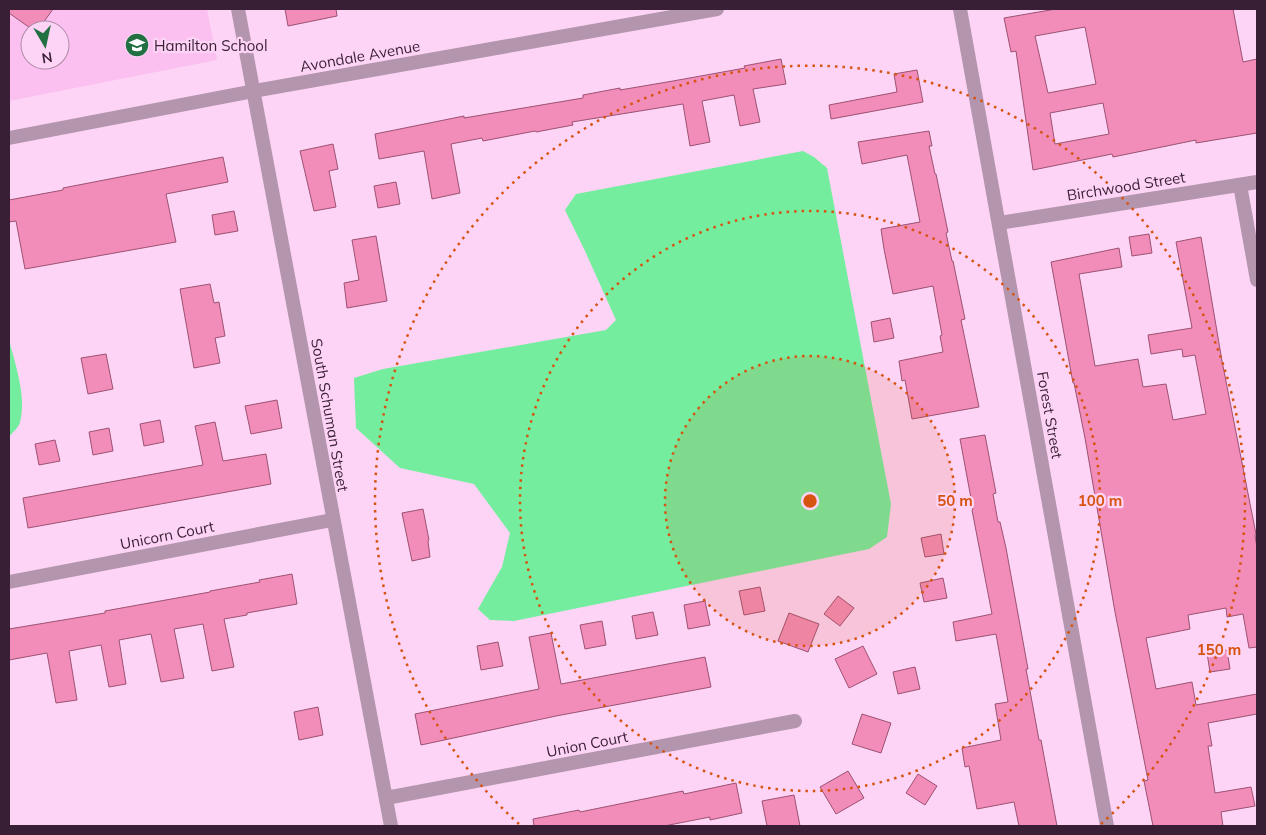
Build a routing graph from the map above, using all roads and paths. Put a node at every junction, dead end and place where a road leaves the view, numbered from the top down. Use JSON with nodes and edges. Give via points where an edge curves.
{"nodes":[{"id":1,"x":238,"y":9,"type":"edge"},
{"id":2,"x":717,"y":9,"type":"edge"},
{"id":3,"x":960,"y":9,"type":"edge"},
{"id":4,"x":254,"y":91,"type":"junction"},
{"id":5,"x":9,"y":138,"type":"edge"},
{"id":6,"x":1257,"y":182,"type":"edge"},
{"id":7,"x":1240,"y":185,"type":"junction"},
{"id":8,"x":1000,"y":223,"type":"junction"},
{"id":9,"x":1257,"y":280,"type":"edge"},
{"id":10,"x":332,"y":520,"type":"junction"},
{"id":11,"x":9,"y":582,"type":"edge"},
{"id":12,"x":795,"y":721,"type":"dead end"},
{"id":13,"x":386,"y":798,"type":"junction"},
{"id":14,"x":391,"y":826,"type":"edge"},
{"id":15,"x":1106,"y":826,"type":"edge"}],
"edges":[{"from":1,"to":4,"type":"street","name":"South Schuman Street"},
{"from":2,"to":4,"type":"street","name":"Avondale Avenue"},
{"from":3,"to":8,"type":"street","name":"Forest Street"},
{"from":4,"to":5,"type":"street","name":"Avondale Avenue"},
{"from":4,"to":10,"type":"street","name":"South Schuman Street"},
{"from":6,"to":7,"type":"street","name":"Birchwood Street"},
{"from":7,"to":8,"type":"street","name":"Birchwood Street"},
{"from":7,"to":9,"type":"street"},
{"from":8,"to":15,"type":"street","name":"Forest Street"},
{"from":10,"to":11,"type":"street","name":"Unicorn Court"},
{"from":10,"to":13,"type":"street","name":"South Schuman Street"},
{"from":12,"to":13,"type":"street","name":"Union Court"},
{"from":13,"to":14,"type":"street","name":"South Schuman Street"}]}
